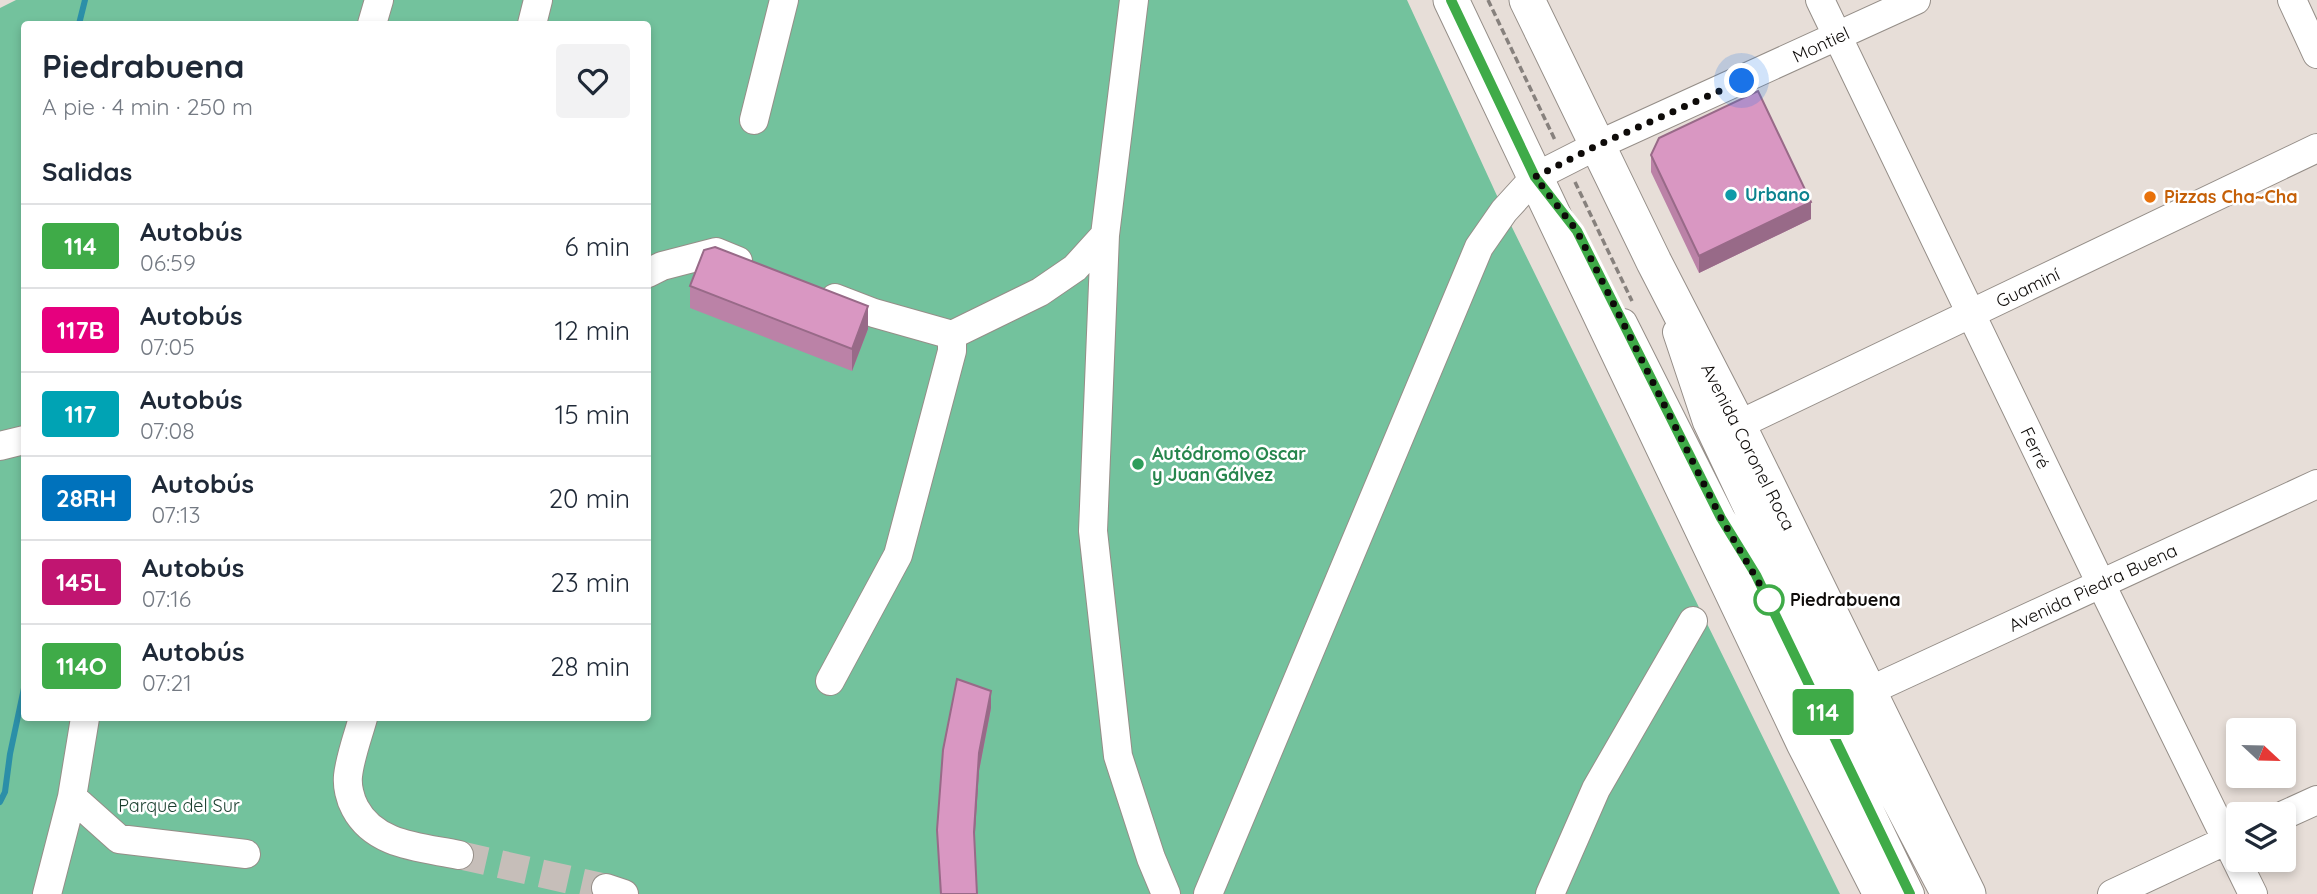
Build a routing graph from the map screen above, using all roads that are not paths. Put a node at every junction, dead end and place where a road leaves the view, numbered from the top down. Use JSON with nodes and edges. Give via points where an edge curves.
{"nodes":[{"id":1,"x":379,"y":0,"type":"edge"},
{"id":2,"x":538,"y":0,"type":"edge"},
{"id":3,"x":784,"y":0,"type":"edge"},
{"id":4,"x":1134,"y":0,"type":"edge"},
{"id":5,"x":1451,"y":0,"type":"edge"},
{"id":6,"x":1527,"y":0,"type":"edge"},
{"id":7,"x":1820,"y":0,"type":"edge"},
{"id":8,"x":1916,"y":0,"type":"edge"},
{"id":9,"x":2292,"y":0,"type":"edge"},
{"id":10,"x":373,"y":21,"type":"edge"},
{"id":11,"x":533,"y":21,"type":"edge"},
{"id":12,"x":1838,"y":37,"type":"junction"},
{"id":13,"x":2317,"y":54,"type":"edge"},
{"id":14,"x":754,"y":120,"type":"dead end"},
{"id":15,"x":1598,"y":145,"type":"junction"},
{"id":16,"x":2317,"y":148,"type":"edge"},
{"id":17,"x":1535,"y":177,"type":"junction"},
{"id":18,"x":1105,"y":235,"type":"junction"},
{"id":19,"x":1654,"y":262,"type":"junction"},
{"id":20,"x":764,"y":271,"type":"edge"},
{"id":21,"x":651,"y":272,"type":"edge"},
{"id":22,"x":813,"y":289,"type":"edge"},
{"id":23,"x":1972,"y":315,"type":"junction"},
{"id":24,"x":952,"y":335,"type":"junction"},
{"id":25,"x":1738,"y":425,"type":"junction"},
{"id":26,"x":2317,"y":484,"type":"edge"},
{"id":27,"x":2101,"y":584,"type":"junction"},
{"id":28,"x":1693,"y":621,"type":"dead end"},
{"id":29,"x":830,"y":681,"type":"dead end"},
{"id":30,"x":1869,"y":691,"type":"junction"},
{"id":31,"x":85,"y":721,"type":"edge"},
{"id":32,"x":362,"y":721,"type":"edge"},
{"id":33,"x":72,"y":797,"type":"junction"},
{"id":34,"x":2317,"y":800,"type":"edge"},
{"id":35,"x":2296,"y":810,"type":"edge"},
{"id":36,"x":2226,"y":826,"type":"edge"},
{"id":37,"x":2226,"y":841,"type":"edge"},
{"id":38,"x":246,"y":854,"type":"dead end"},
{"id":39,"x":459,"y":855,"type":"tunnel mouth"},
{"id":40,"x":2245,"y":872,"type":"edge"},
{"id":41,"x":47,"y":894,"type":"edge"},
{"id":42,"x":1166,"y":894,"type":"edge"},
{"id":43,"x":1208,"y":894,"type":"edge"},
{"id":44,"x":1550,"y":894,"type":"edge"},
{"id":45,"x":1881,"y":894,"type":"edge"},
{"id":46,"x":1910,"y":894,"type":"edge"},
{"id":47,"x":1945,"y":894,"type":"edge"},
{"id":48,"x":1968,"y":894,"type":"edge"},
{"id":49,"x":2112,"y":894,"type":"edge"},
{"id":50,"x":2253,"y":894,"type":"edge"}],
"edges":[{"from":1,"to":10,"type":"street"},
{"from":2,"to":11,"type":"street"},
{"from":3,"to":14,"type":"street"},
{"from":4,"to":18,"type":"street"},
{"from":5,"to":17,"type":"main road"},
{"from":6,"to":15,"type":"main road","name":"Avenida Coronel Roca"},
{"from":7,"to":12,"type":"street","name":"Ferré"},
{"from":8,"to":12,"type":"street","name":"Montiel"},
{"from":9,"to":13,"type":"street"},
{"from":12,"to":15,"type":"street","name":"Montiel"},
{"from":12,"to":23,"type":"street","name":"Ferré"},
{"from":15,"to":17,"type":"street","name":"Montiel"},
{"from":15,"to":19,"type":"main road","name":"Avenida Coronel Roca"},
{"from":16,"to":23,"type":"street","name":"Guaminí"},
{"from":17,"to":43,"type":"street","via":[[1479,247]]},
{"from":17,"to":45,"type":"main road","via":[[1798,731]]},
{"from":17,"to":46,"type":"street","via":[[1577,231],[1721,518],[1756,575]]},
{"from":18,"to":24,"type":"street","via":[[1075,268],[1040,292]]},
{"from":18,"to":42,"type":"street","via":[[1093,531],[1118,756]]},
{"from":19,"to":25,"type":"main road","name":"Avenida Coronel Roca"},
{"from":19,"to":47,"type":"street","via":[[1707,422],[1850,723]]},
{"from":20,"to":21,"type":"street","via":[[716,252]]},
{"from":22,"to":24,"type":"street","via":[[874,313]]},
{"from":23,"to":25,"type":"street","name":"Guaminí"},
{"from":23,"to":27,"type":"street","name":"Ferré"},
{"from":24,"to":29,"type":"street","via":[[952,351],[898,555]]},
{"from":25,"to":30,"type":"main road","name":"Avenida Coronel Roca"},
{"from":26,"to":27,"type":"street","name":"Avenida Piedra Buena"},
{"from":27,"to":30,"type":"street","name":"Avenida Piedra Buena"},
{"from":27,"to":36,"type":"street","name":"Ferré"},
{"from":28,"to":44,"type":"street","via":[[1596,789]]},
{"from":30,"to":48,"type":"main road","name":"Avenida Coronel Roca"},
{"from":31,"to":33,"type":"street"},
{"from":32,"to":39,"type":"street","via":[[348,777],[351,801],[361,820],[391,840]]},
{"from":33,"to":38,"type":"street","via":[[119,839]]},
{"from":33,"to":41,"type":"street"},
{"from":34,"to":35,"type":"street"},
{"from":37,"to":49,"type":"street"},
{"from":40,"to":50,"type":"street","name":"Ferré"}]}
